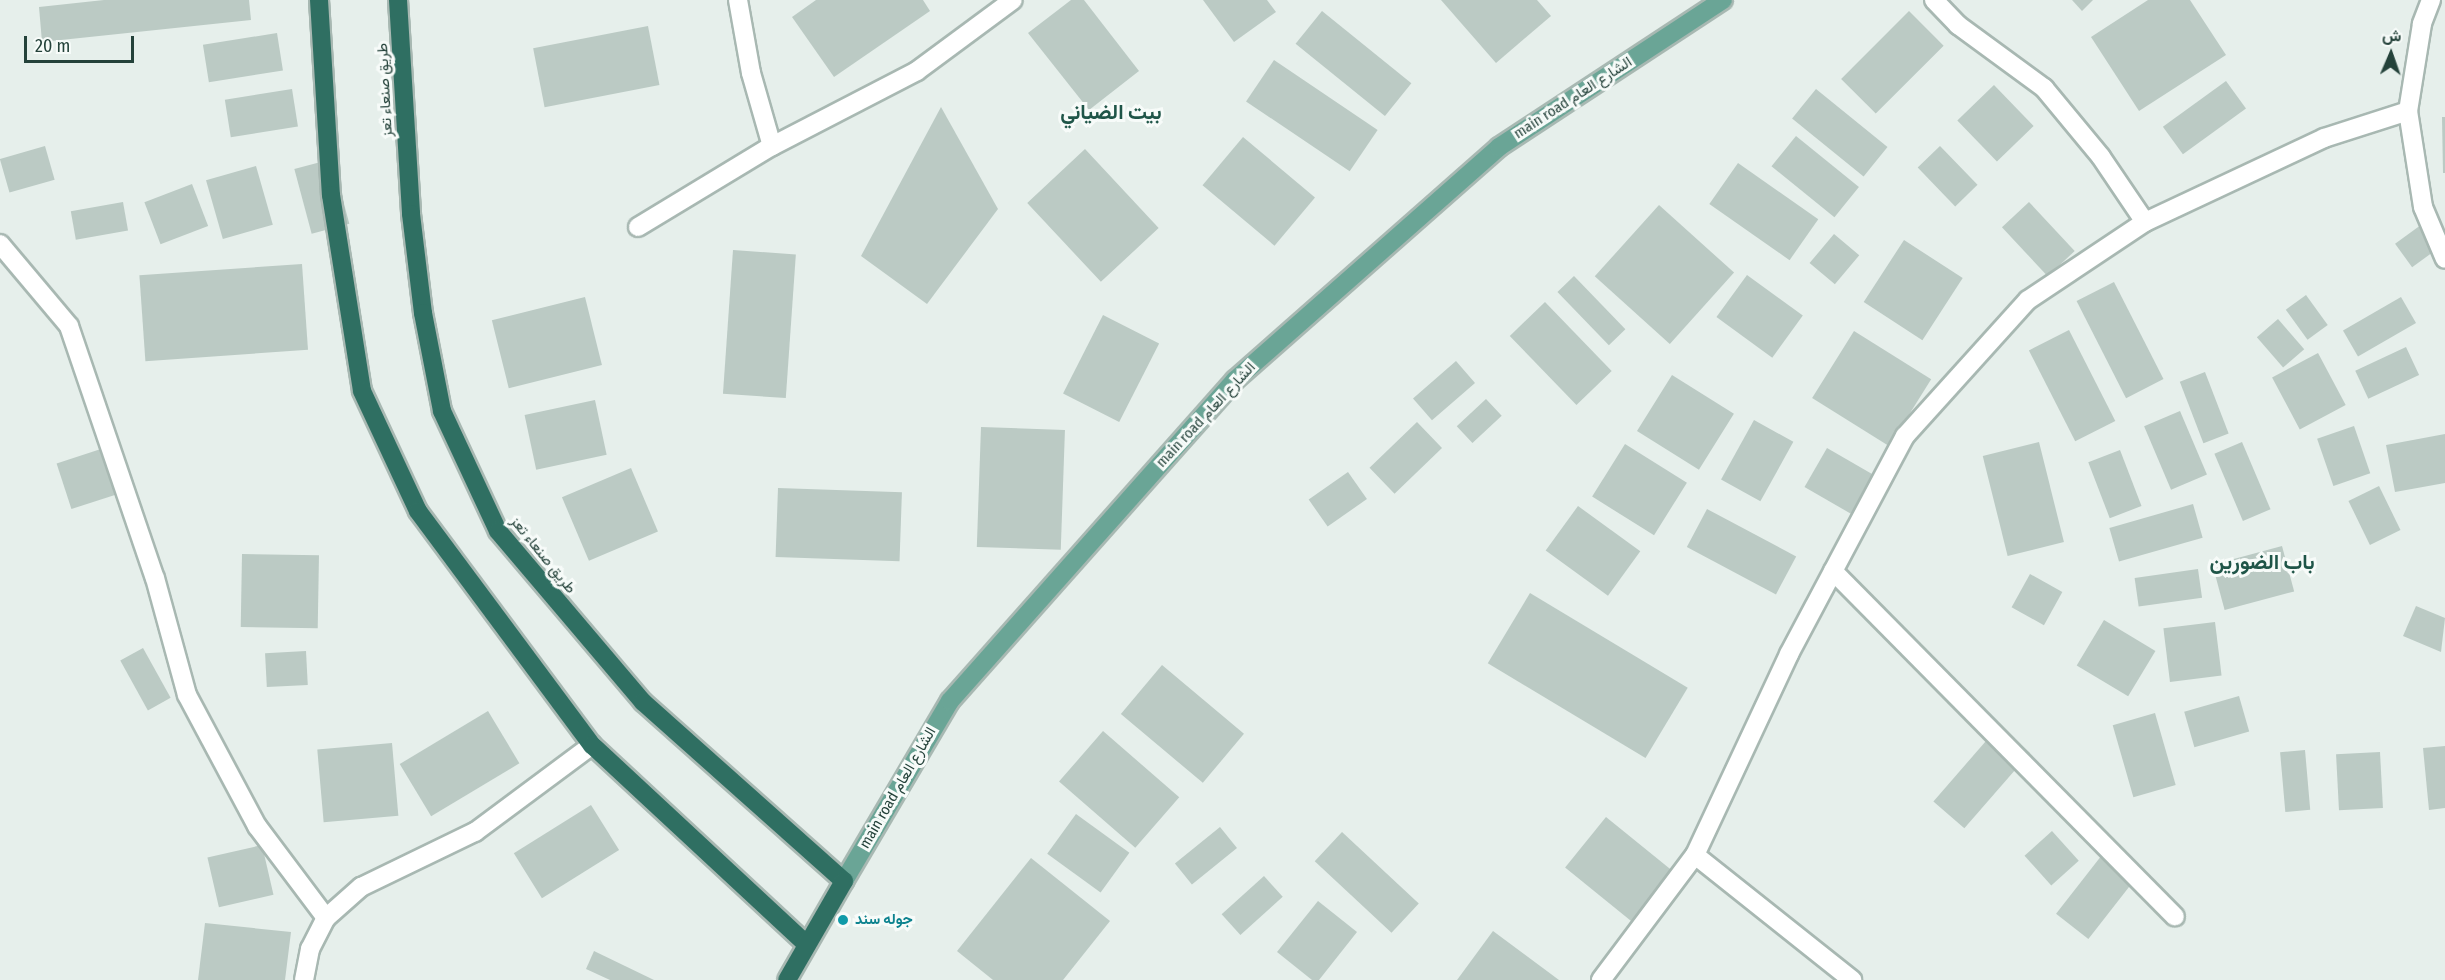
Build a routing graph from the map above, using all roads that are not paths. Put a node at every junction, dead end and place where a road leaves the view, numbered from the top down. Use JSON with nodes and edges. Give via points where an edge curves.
{"nodes":[{"id":1,"x":319,"y":0,"type":"edge"},
{"id":2,"x":398,"y":0,"type":"edge"},
{"id":3,"x":738,"y":0,"type":"edge"},
{"id":4,"x":1013,"y":0,"type":"edge"},
{"id":5,"x":1723,"y":0,"type":"edge"},
{"id":6,"x":1934,"y":0,"type":"edge"},
{"id":7,"x":2431,"y":0,"type":"edge"},
{"id":8,"x":2408,"y":111,"type":"junction"},
{"id":9,"x":772,"y":146,"type":"junction"},
{"id":10,"x":2145,"y":222,"type":"junction"},
{"id":11,"x":638,"y":227,"type":"dead end"},
{"id":12,"x":0,"y":244,"type":"edge"},
{"id":13,"x":2445,"y":259,"type":"edge"},
{"id":14,"x":1833,"y":571,"type":"junction"},
{"id":15,"x":592,"y":745,"type":"junction"},
{"id":16,"x":1695,"y":855,"type":"junction"},
{"id":17,"x":844,"y":880,"type":"junction"},
{"id":18,"x":2175,"y":916,"type":"dead end"},
{"id":19,"x":326,"y":918,"type":"junction"},
{"id":20,"x":806,"y":944,"type":"junction"},
{"id":21,"x":304,"y":980,"type":"edge"},
{"id":22,"x":787,"y":980,"type":"edge"},
{"id":23,"x":1601,"y":980,"type":"edge"},
{"id":24,"x":1852,"y":980,"type":"edge"}],
"edges":[{"from":1,"to":15,"type":"highway","via":[[331,195],[362,391],[418,511]]},
{"from":2,"to":17,"type":"highway","name":"طريق صنعاء تعز","via":[[411,214],[423,313],[442,411],[498,531],[643,702]]},
{"from":3,"to":9,"type":"street"},
{"from":4,"to":9,"type":"street","via":[[917,71]]},
{"from":5,"to":17,"type":"main road","name":"main road الشارع العام","via":[[1499,147],[1235,380],[950,701]]},
{"from":6,"to":10,"type":"street","via":[[1958,25],[2044,88],[2101,157]]},
{"from":7,"to":8,"type":"street","via":[[2422,24]]},
{"from":8,"to":10,"type":"street","via":[[2324,138]]},
{"from":8,"to":13,"type":"street","via":[[2423,207]]},
{"from":9,"to":11,"type":"street"},
{"from":10,"to":14,"type":"street","via":[[2028,300],[1905,436]]},
{"from":12,"to":19,"type":"street","via":[[69,326],[155,578],[187,694],[257,826]]},
{"from":14,"to":16,"type":"street"},
{"from":14,"to":18,"type":"street"},
{"from":15,"to":19,"type":"street","via":[[475,832],[361,887]]},
{"from":15,"to":20,"type":"highway"},
{"from":16,"to":23,"type":"street"},
{"from":16,"to":24,"type":"street"},
{"from":17,"to":20,"type":"highway"},
{"from":19,"to":21,"type":"street","via":[[310,950]]},
{"from":20,"to":22,"type":"highway"}]}
